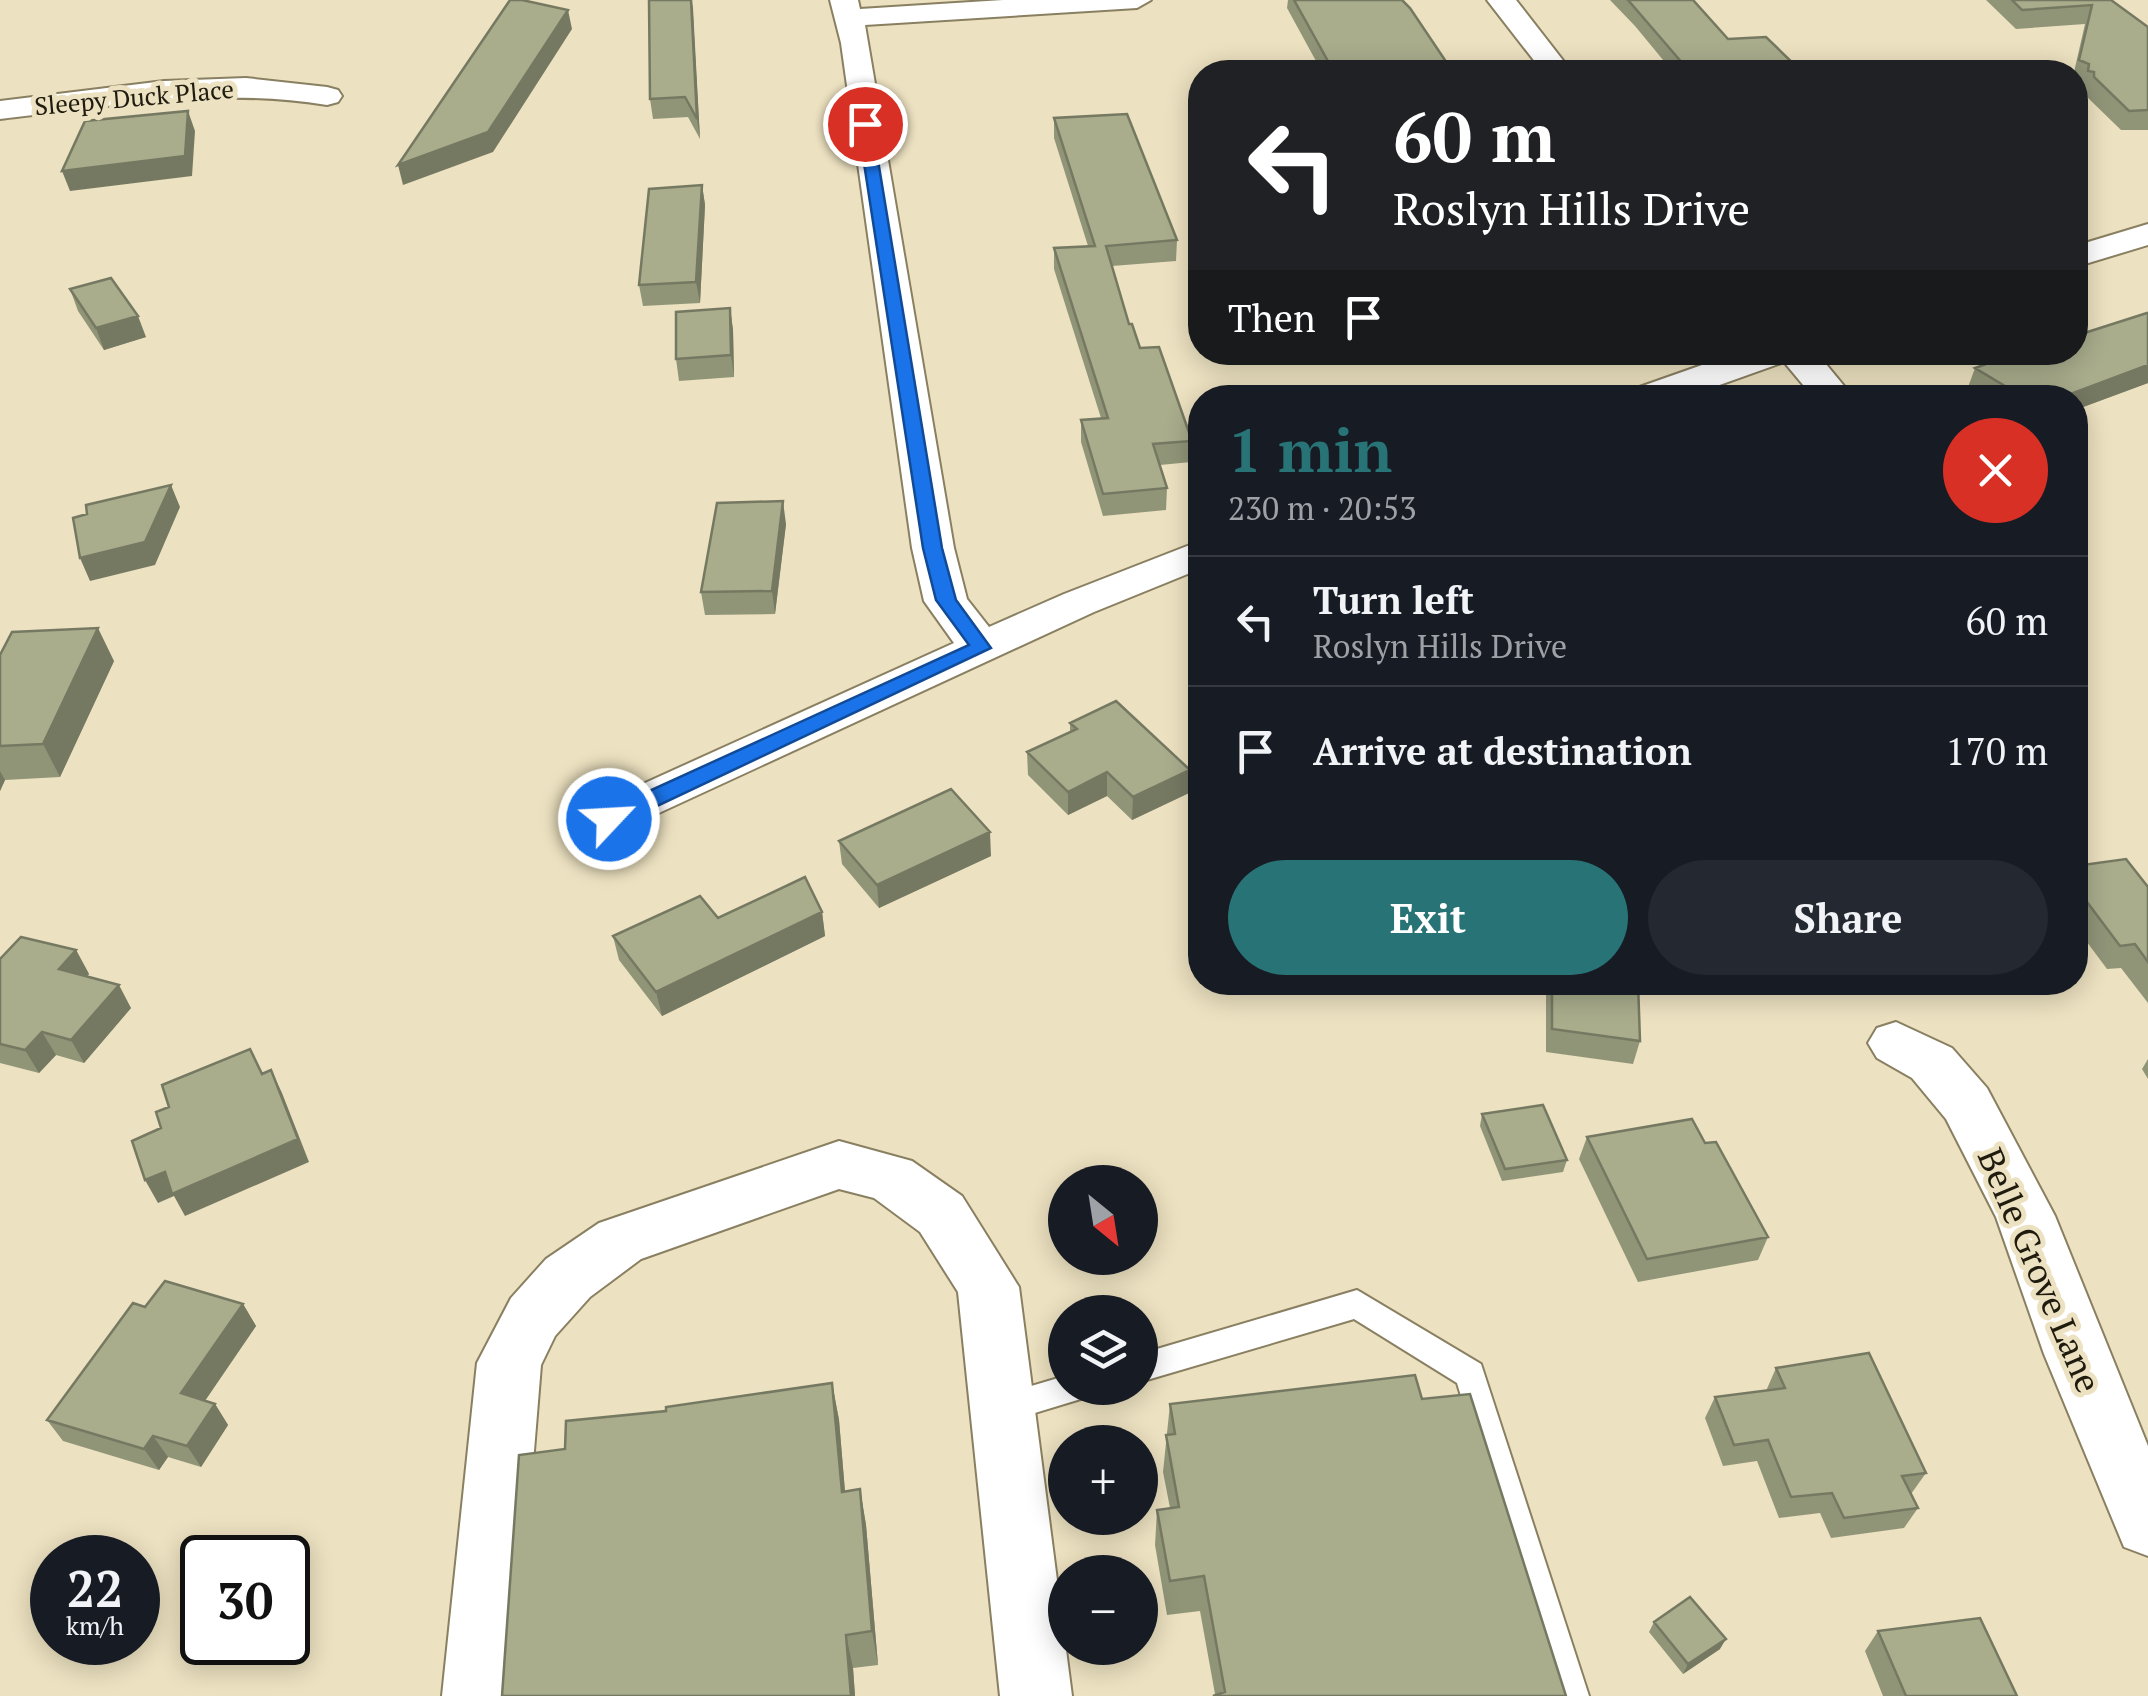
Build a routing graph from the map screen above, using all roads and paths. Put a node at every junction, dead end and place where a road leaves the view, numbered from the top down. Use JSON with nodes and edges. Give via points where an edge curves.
{"nodes":[{"id":1,"x":1136,"y":0,"type":"edge"},
{"id":2,"x":1502,"y":0,"type":"edge"},
{"id":3,"x":846,"y":9,"type":"edge"},
{"id":4,"x":1549,"y":60,"type":"edge"},
{"id":5,"x":327,"y":96,"type":"dead end"},
{"id":6,"x":0,"y":110,"type":"edge"},
{"id":7,"x":2148,"y":234,"type":"edge"},
{"id":8,"x":2088,"y":254,"type":"edge"},
{"id":9,"x":1739,"y":365,"type":"edge"},
{"id":10,"x":1807,"y":365,"type":"edge"},
{"id":11,"x":1682,"y":385,"type":"edge"},
{"id":12,"x":1824,"y":385,"type":"edge"},
{"id":13,"x":1188,"y":559,"type":"edge"},
{"id":14,"x":981,"y":648,"type":"junction"},
{"id":15,"x":609,"y":819,"type":"dead end"},
{"id":16,"x":1896,"y":1042,"type":"dead end"},
{"id":17,"x":1158,"y":1363,"type":"edge"},
{"id":18,"x":1048,"y":1395,"type":"edge"},
{"id":19,"x":1002,"y":1408,"type":"junction"},
{"id":20,"x":2148,"y":1524,"type":"edge"},
{"id":21,"x":478,"y":1696,"type":"edge"},
{"id":22,"x":1036,"y":1696,"type":"edge"},
{"id":23,"x":1571,"y":1696,"type":"edge"}],
"edges":[{"from":1,"to":3,"type":"street"},
{"from":2,"to":4,"type":"street"},
{"from":3,"to":14,"type":"street","via":[[933,548],[946,600]]},
{"from":5,"to":6,"type":"street","name":"Sleepy Duck Place","via":[[224,86]]},
{"from":7,"to":8,"type":"street"},
{"from":9,"to":11,"type":"street"},
{"from":10,"to":12,"type":"street"},
{"from":13,"to":14,"type":"street"},
{"from":14,"to":15,"type":"street"},
{"from":16,"to":20,"type":"street","name":"Belle Grove Lane","via":[[1932,1064],[1968,1104],[2025,1216]]},
{"from":17,"to":23,"type":"lane","via":[[1358,1304],[1470,1374]]},
{"from":18,"to":19,"type":"lane"},
{"from":19,"to":21,"type":"street","via":[[988,1287],[941,1214],[891,1178],[839,1165],[620,1241],[568,1278],[533,1317],[510,1363]]},
{"from":19,"to":22,"type":"street"}]}
